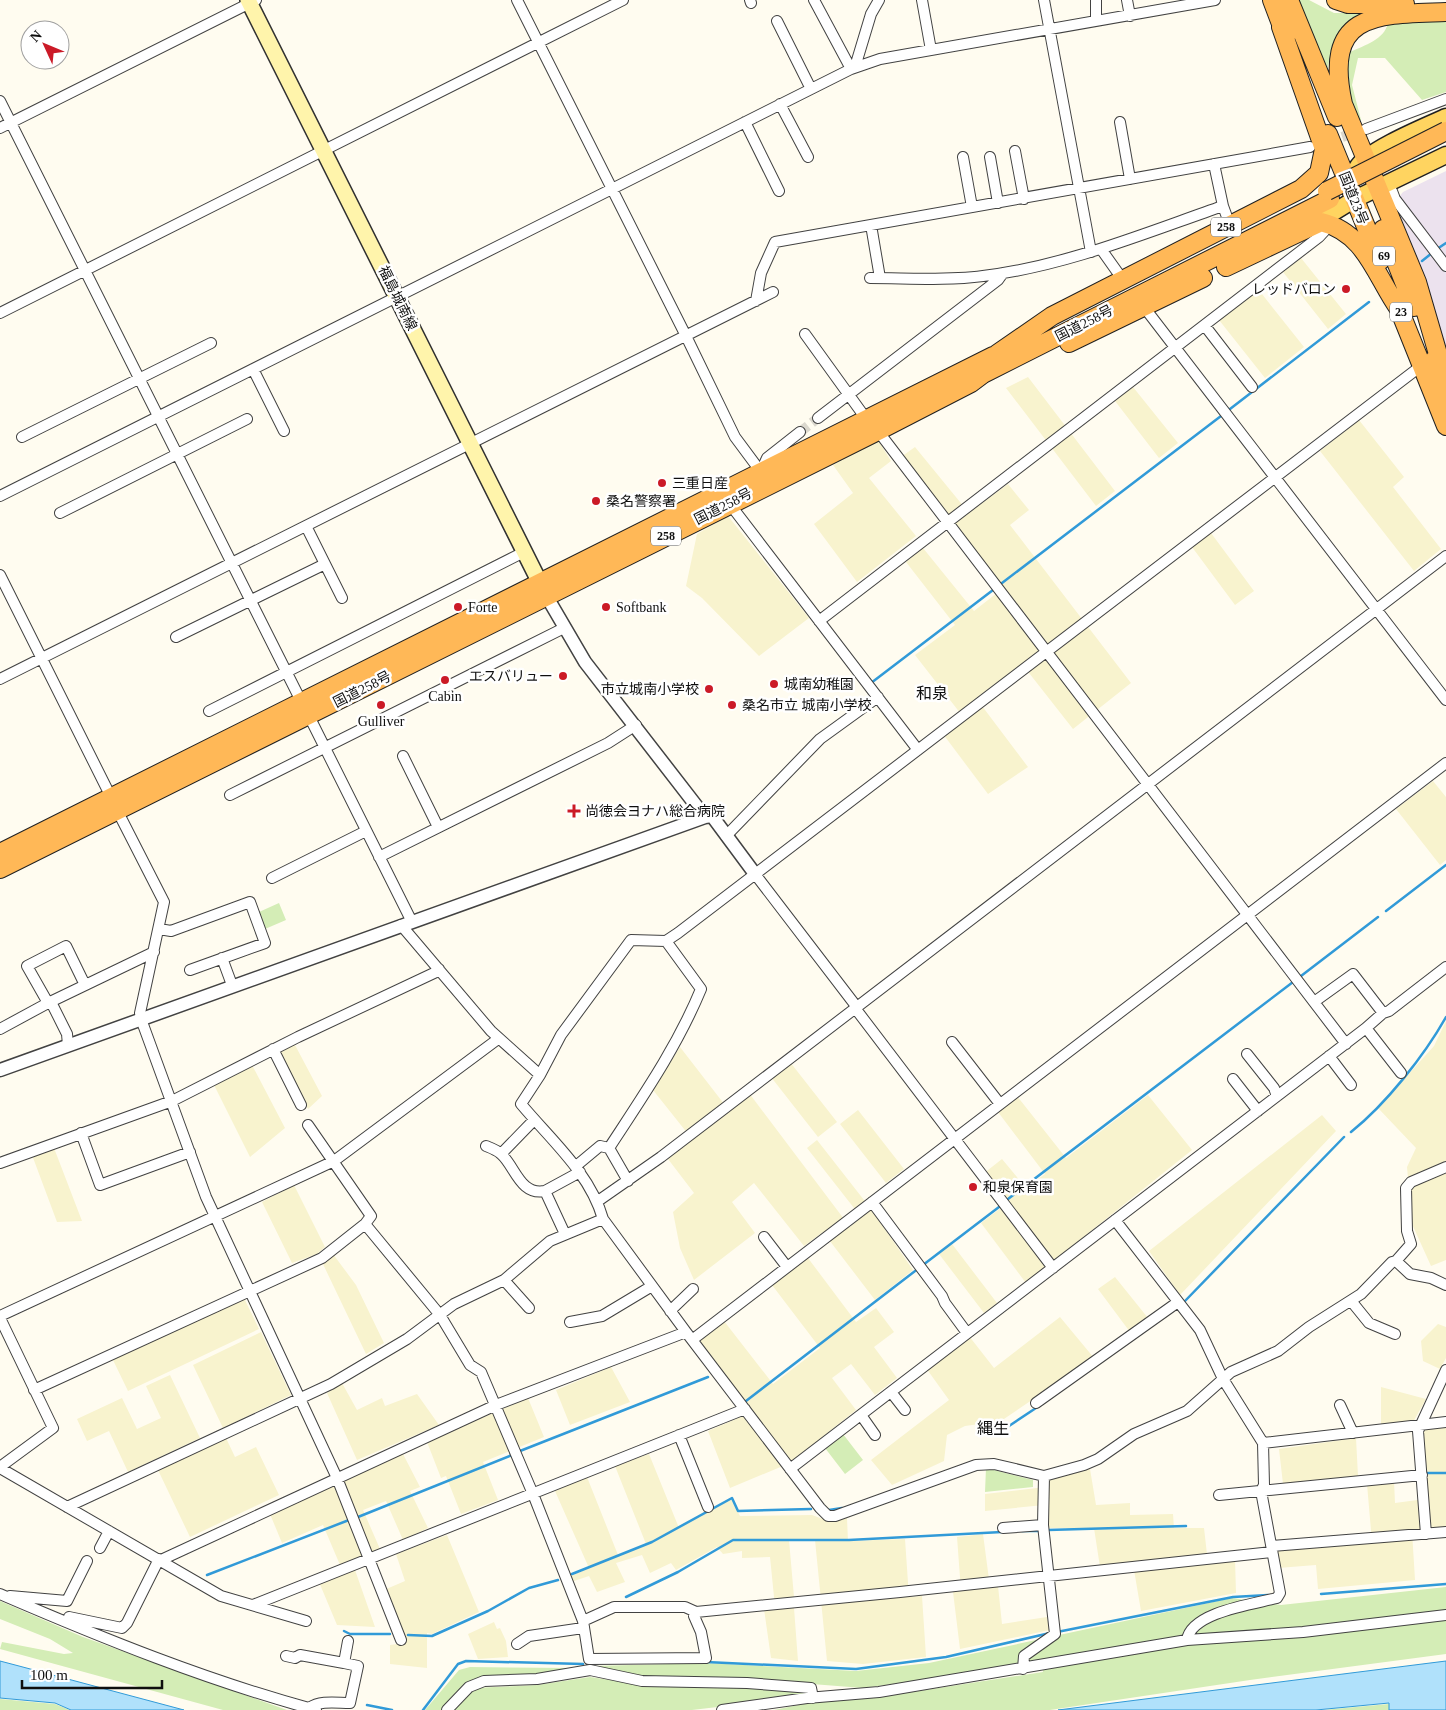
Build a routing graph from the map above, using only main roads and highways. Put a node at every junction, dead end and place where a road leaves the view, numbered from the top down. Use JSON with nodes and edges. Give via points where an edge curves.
{"nodes":[{"id":1,"x":1272,"y":0,"type":"edge"},
{"id":2,"x":1288,"y":0,"type":"edge"},
{"id":3,"x":1336,"y":0,"type":"edge"},
{"id":4,"x":251,"y":1,"type":"edge"},
{"id":5,"x":1446,"y":4,"type":"edge"},
{"id":6,"x":1446,"y":12,"type":"edge"},
{"id":7,"x":1281,"y":27,"type":"junction"},
{"id":8,"x":1446,"y":117,"type":"edge"},
{"id":9,"x":1446,"y":132,"type":"edge"},
{"id":10,"x":1446,"y":143,"type":"edge"},
{"id":11,"x":1333,"y":146,"type":"junction"},
{"id":12,"x":1446,"y":155,"type":"edge"},
{"id":13,"x":1364,"y":164,"type":"junction"},
{"id":14,"x":1371,"y":193,"type":"junction"},
{"id":15,"x":1328,"y":195,"type":"junction"},
{"id":16,"x":1323,"y":224,"type":"junction"},
{"id":17,"x":1401,"y":312,"type":"junction"},
{"id":18,"x":1437,"y":346,"type":"edge"},
{"id":19,"x":997,"y":354,"type":"junction"},
{"id":20,"x":971,"y":383,"type":"junction"},
{"id":21,"x":1446,"y":394,"type":"edge"},
{"id":22,"x":873,"y":425,"type":"junction"},
{"id":23,"x":1446,"y":426,"type":"edge"},
{"id":24,"x":543,"y":589,"type":"junction"},
{"id":25,"x":115,"y":805,"type":"junction"},
{"id":26,"x":44,"y":830,"type":"junction"},
{"id":27,"x":0,"y":843,"type":"edge"},
{"id":28,"x":4,"y":861,"type":"edge"},
{"id":29,"x":0,"y":875,"type":"edge"}],
"edges":[{"from":1,"to":7,"type":"highway","name":"国道23号","number":"23"},
{"from":2,"to":13,"type":"highway","name":"国道23号"},
{"from":3,"to":5,"type":"highway","via":[[1348,4]]},
{"from":4,"to":24,"type":"main road","name":"福島城南線"},
{"from":6,"to":13,"type":"highway","via":[[1375,18],[1360,26],[1341,46],[1337,59],[1339,87]]},
{"from":7,"to":11,"type":"highway","name":"国道23号","number":"23"},
{"from":7,"to":19,"type":"highway","number":"258","via":[[1324,149],[1319,173],[1301,189],[1052,316]]},
{"from":8,"to":13,"type":"main road"},
{"from":9,"to":13,"type":"main road","via":[[1389,161]]},
{"from":9,"to":15,"type":"highway","name":"国道258号","number":"258","bridge":true},
{"from":10,"to":15,"type":"highway","name":"国道258号","number":"258"},
{"from":11,"to":13,"type":"main road","via":[[1345,160]]},
{"from":11,"to":14,"type":"highway","name":"国道23号","number":"23"},
{"from":12,"to":14,"type":"main road"},
{"from":13,"to":14,"type":"highway"},
{"from":14,"to":16,"type":"main road"},
{"from":14,"to":17,"type":"highway","name":"国道23号","number":"23"},
{"from":14,"to":18,"type":"highway","via":[[1417,282]]},
{"from":15,"to":19,"type":"highway","name":"国道258号","number":"258"},
{"from":15,"to":20,"type":"highway","name":"国道258号","number":"258"},
{"from":16,"to":17,"type":"highway","via":[[1345,230],[1360,245]]},
{"from":16,"to":20,"type":"highway","number":"258","via":[[1243,254],[1095,332]]},
{"from":17,"to":23,"type":"highway","name":"国道23号","number":"23"},
{"from":18,"to":21,"type":"highway","via":[[1438,370]]},
{"from":19,"to":22,"type":"highway","name":"国道258号","number":"258"},
{"from":20,"to":22,"type":"highway","name":"国道258号","number":"258"},
{"from":22,"to":24,"type":"highway","name":"国道258号","number":"258","via":[[729,503]]},
{"from":22,"to":24,"type":"highway","name":"国道258号","number":"258","via":[[761,472]]},
{"from":24,"to":25,"type":"highway","name":"国道258号","number":"258"},
{"from":25,"to":26,"type":"highway","name":"国道258号","number":"258"},
{"from":25,"to":28,"type":"highway","name":"国道258号","number":"258"},
{"from":26,"to":27,"type":"highway"},
{"from":26,"to":28,"type":"highway","name":"国道258号","number":"258"},
{"from":28,"to":29,"type":"highway"}]}
